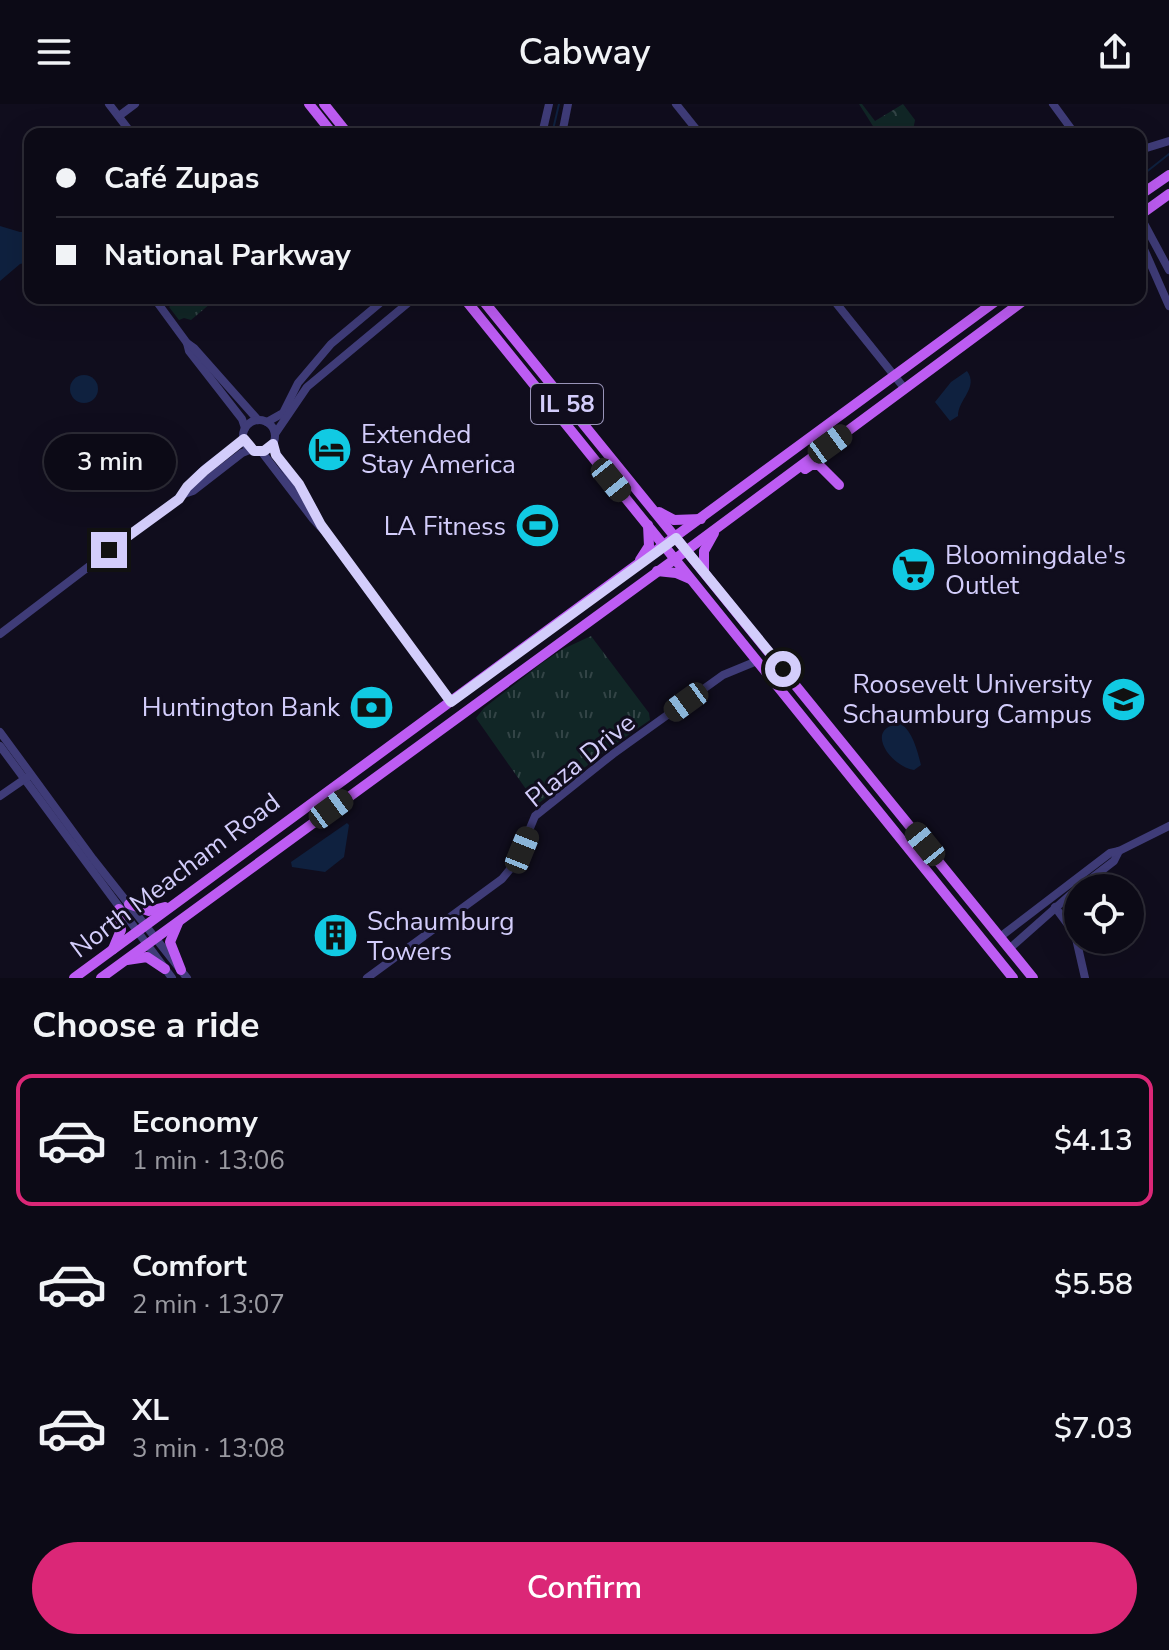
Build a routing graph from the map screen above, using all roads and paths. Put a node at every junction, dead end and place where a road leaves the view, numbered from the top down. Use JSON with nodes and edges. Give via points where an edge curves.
{"nodes":[{"id":1,"x":109,"y":104,"type":"edge"},
{"id":2,"x":135,"y":104,"type":"edge"},
{"id":3,"x":309,"y":104,"type":"edge"},
{"id":4,"x":324,"y":104,"type":"edge"},
{"id":5,"x":549,"y":104,"type":"edge"},
{"id":6,"x":568,"y":104,"type":"edge"},
{"id":7,"x":676,"y":104,"type":"edge"},
{"id":8,"x":1053,"y":104,"type":"edge"},
{"id":9,"x":119,"y":116,"type":"junction"},
{"id":10,"x":128,"y":128,"type":"edge"},
{"id":11,"x":328,"y":128,"type":"edge"},
{"id":12,"x":343,"y":128,"type":"edge"},
{"id":13,"x":543,"y":128,"type":"edge"},
{"id":14,"x":563,"y":128,"type":"edge"},
{"id":15,"x":695,"y":128,"type":"edge"},
{"id":16,"x":1071,"y":128,"type":"edge"},
{"id":17,"x":1169,"y":141,"type":"edge"},
{"id":18,"x":1146,"y":148,"type":"edge"},
{"id":19,"x":1169,"y":175,"type":"edge"},
{"id":20,"x":1146,"y":191,"type":"edge"},
{"id":21,"x":1169,"y":194,"type":"edge"},
{"id":22,"x":1146,"y":211,"type":"edge"},
{"id":23,"x":1146,"y":226,"type":"edge"},
{"id":24,"x":1146,"y":254,"type":"edge"},
{"id":25,"x":1169,"y":270,"type":"edge"},
{"id":26,"x":158,"y":304,"type":"edge"},
{"id":27,"x":379,"y":304,"type":"edge"},
{"id":28,"x":407,"y":304,"type":"edge"},
{"id":29,"x":469,"y":304,"type":"edge"},
{"id":30,"x":486,"y":304,"type":"edge"},
{"id":31,"x":837,"y":304,"type":"edge"},
{"id":32,"x":992,"y":304,"type":"edge"},
{"id":33,"x":1019,"y":304,"type":"edge"},
{"id":34,"x":1169,"y":306,"type":"edge"},
{"id":35,"x":187,"y":343,"type":"junction"},
{"id":36,"x":896,"y":377,"type":"junction"},
{"id":37,"x":905,"y":389,"type":"junction"},
{"id":38,"x":262,"y":421,"type":"junction"},
{"id":39,"x":245,"y":428,"type":"junction"},
{"id":40,"x":244,"y":439,"type":"junction"},
{"id":41,"x":274,"y":439,"type":"junction"},
{"id":42,"x":830,"y":444,"type":"junction"},
{"id":43,"x":256,"y":450,"type":"junction"},
{"id":44,"x":184,"y":494,"type":"junction"},
{"id":45,"x":760,"y":496,"type":"junction"},
{"id":46,"x":644,"y":499,"type":"junction"},
{"id":47,"x":703,"y":519,"type":"junction"},
{"id":48,"x":321,"y":525,"type":"junction"},
{"id":49,"x":648,"y":525,"type":"junction"},
{"id":50,"x":718,"y":528,"type":"junction"},
{"id":51,"x":676,"y":538,"type":"junction"},
{"id":52,"x":665,"y":546,"type":"junction"},
{"id":53,"x":686,"y":550,"type":"junction"},
{"id":54,"x":675,"y":559,"type":"junction"},
{"id":55,"x":633,"y":569,"type":"junction"},
{"id":56,"x":657,"y":571,"type":"junction"},
{"id":57,"x":704,"y":572,"type":"junction"},
{"id":58,"x":691,"y":579,"type":"junction"},
{"id":59,"x":0,"y":634,"type":"edge"},
{"id":60,"x":746,"y":649,"type":"junction"},
{"id":61,"x":757,"y":661,"type":"junction"},
{"id":62,"x":723,"y":675,"type":"junction"},
{"id":63,"x":451,"y":702,"type":"junction"},
{"id":64,"x":0,"y":732,"type":"edge"},
{"id":65,"x":0,"y":746,"type":"edge"},
{"id":66,"x":28,"y":777,"type":"junction"},
{"id":67,"x":0,"y":796,"type":"edge"},
{"id":68,"x":1169,"y":826,"type":"edge"},
{"id":69,"x":1119,"y":851,"type":"junction"},
{"id":70,"x":1097,"y":874,"type":"edge"},
{"id":71,"x":1064,"y":896,"type":"edge"},
{"id":72,"x":1052,"y":903,"type":"junction"},
{"id":73,"x":171,"y":905,"type":"junction"},
{"id":74,"x":124,"y":906,"type":"junction"},
{"id":75,"x":180,"y":919,"type":"junction"},
{"id":76,"x":142,"y":928,"type":"junction"},
{"id":77,"x":1000,"y":937,"type":"junction"},
{"id":78,"x":151,"y":940,"type":"junction"},
{"id":79,"x":1009,"y":949,"type":"junction"},
{"id":80,"x":113,"y":950,"type":"junction"},
{"id":81,"x":125,"y":960,"type":"junction"},
{"id":82,"x":168,"y":974,"type":"edge"},
{"id":83,"x":184,"y":974,"type":"edge"},
{"id":84,"x":74,"y":978,"type":"edge"},
{"id":85,"x":101,"y":978,"type":"edge"},
{"id":86,"x":367,"y":978,"type":"edge"},
{"id":87,"x":1013,"y":978,"type":"edge"},
{"id":88,"x":1033,"y":978,"type":"edge"},
{"id":89,"x":1085,"y":978,"type":"edge"}],
"edges":[{"from":1,"to":9,"type":"street"},
{"from":2,"to":9,"type":"street"},
{"from":3,"to":11,"type":"main road"},
{"from":4,"to":12,"type":"main road"},
{"from":5,"to":13,"type":"street"},
{"from":6,"to":14,"type":"street"},
{"from":7,"to":15,"type":"street"},
{"from":8,"to":16,"type":"street"},
{"from":9,"to":10,"type":"street"},
{"from":17,"to":18,"type":"street"},
{"from":19,"to":20,"type":"main road"},
{"from":21,"to":22,"type":"main road"},
{"from":23,"to":25,"type":"street"},
{"from":24,"to":34,"type":"street"},
{"from":26,"to":35,"type":"street"},
{"from":27,"to":38,"type":"street","via":[[331,344],[298,383],[283,413]]},
{"from":28,"to":41,"type":"street","via":[[308,386]]},
{"from":29,"to":49,"type":"main road","number":"IL 58"},
{"from":30,"to":46,"type":"main road","number":"IL 58"},
{"from":31,"to":36,"type":"street"},
{"from":32,"to":36,"type":"main road","name":"North Meacham Road"},
{"from":33,"to":37,"type":"main road","name":"North Meacham Road"},
{"from":35,"to":38,"type":"street"},
{"from":35,"to":39,"type":"street"},
{"from":36,"to":37,"type":"street"},
{"from":36,"to":47,"type":"main road","name":"North Meacham Road"},
{"from":37,"to":42,"type":"main road","name":"North Meacham Road"},
{"from":38,"to":39,"type":"street"},
{"from":38,"to":41,"type":"street"},
{"from":39,"to":40,"type":"street"},
{"from":40,"to":43,"type":"street"},
{"from":40,"to":44,"type":"street"},
{"from":41,"to":43,"type":"street"},
{"from":41,"to":48,"type":"street","via":[[276,455]]},
{"from":42,"to":45,"type":"main road","name":"North Meacham Road"},
{"from":42,"to":45,"type":"main road","via":[[826,464],[839,485],[815,464]]},
{"from":43,"to":44,"type":"street","via":[[242,453]]},
{"from":43,"to":48,"type":"street"},
{"from":44,"to":59,"type":"street"},
{"from":45,"to":50,"type":"main road","name":"North Meacham Road"},
{"from":46,"to":47,"type":"main road","via":[[674,520]]},
{"from":46,"to":51,"type":"main road","number":"IL 58"},
{"from":47,"to":51,"type":"main road","name":"North Meacham Road"},
{"from":48,"to":63,"type":"street"},
{"from":49,"to":52,"type":"main road","number":"IL 58"},
{"from":49,"to":55,"type":"main road","via":[[649,546]]},
{"from":50,"to":53,"type":"main road","name":"North Meacham Road"},
{"from":50,"to":57,"type":"main road","via":[[705,547]]},
{"from":51,"to":52,"type":"main road","name":"North Meacham Road"},
{"from":51,"to":53,"type":"main road","number":"IL 58"},
{"from":52,"to":54,"type":"main road","number":"IL 58"},
{"from":52,"to":55,"type":"main road","name":"North Meacham Road"},
{"from":53,"to":54,"type":"main road","name":"North Meacham Road"},
{"from":53,"to":57,"type":"main road","number":"IL 58"},
{"from":54,"to":56,"type":"main road","name":"North Meacham Road"},
{"from":54,"to":58,"type":"main road","number":"IL 58"},
{"from":55,"to":63,"type":"main road","name":"North Meacham Road"},
{"from":56,"to":58,"type":"main road"},
{"from":56,"to":75,"type":"main road","name":"North Meacham Road"},
{"from":57,"to":77,"type":"main road","number":"IL 58"},
{"from":58,"to":60,"type":"main road","number":"IL 58"},
{"from":60,"to":61,"type":"main road","number":"IL 58"},
{"from":60,"to":62,"type":"street","name":"Plaza Drive"},
{"from":61,"to":62,"type":"street","name":"Plaza Drive"},
{"from":61,"to":87,"type":"main road","number":"IL 58"},
{"from":62,"to":86,"type":"street","name":"Plaza Drive","via":[[535,816],[511,870]]},
{"from":63,"to":73,"type":"main road","name":"North Meacham Road"},
{"from":64,"to":66,"type":"street"},
{"from":65,"to":66,"type":"street"},
{"from":66,"to":67,"type":"street"},
{"from":66,"to":74,"type":"street"},
{"from":68,"to":69,"type":"street"},
{"from":69,"to":70,"type":"street"},
{"from":69,"to":72,"type":"street"},
{"from":71,"to":72,"type":"street"},
{"from":72,"to":77,"type":"street"},
{"from":72,"to":79,"type":"street","via":[[1042,922]]},
{"from":72,"to":89,"type":"street","via":[[1075,934]]},
{"from":73,"to":74,"type":"main road","via":[[149,911]]},
{"from":73,"to":76,"type":"main road","name":"North Meacham Road"},
{"from":74,"to":76,"type":"street"},
{"from":74,"to":80,"type":"main road"},
{"from":75,"to":78,"type":"main road","name":"North Meacham Road"},
{"from":75,"to":83,"type":"main road","via":[[170,942]]},
{"from":76,"to":78,"type":"street"},
{"from":76,"to":80,"type":"main road","name":"North Meacham Road"},
{"from":77,"to":79,"type":"main road","number":"IL 58"},
{"from":78,"to":81,"type":"main road","name":"North Meacham Road"},
{"from":78,"to":82,"type":"street"},
{"from":78,"to":83,"type":"street"},
{"from":79,"to":88,"type":"main road","number":"IL 58"},
{"from":80,"to":84,"type":"main road","name":"North Meacham Road"},
{"from":81,"to":82,"type":"main road","via":[[147,957]]},
{"from":81,"to":85,"type":"main road","name":"North Meacham Road"}]}
